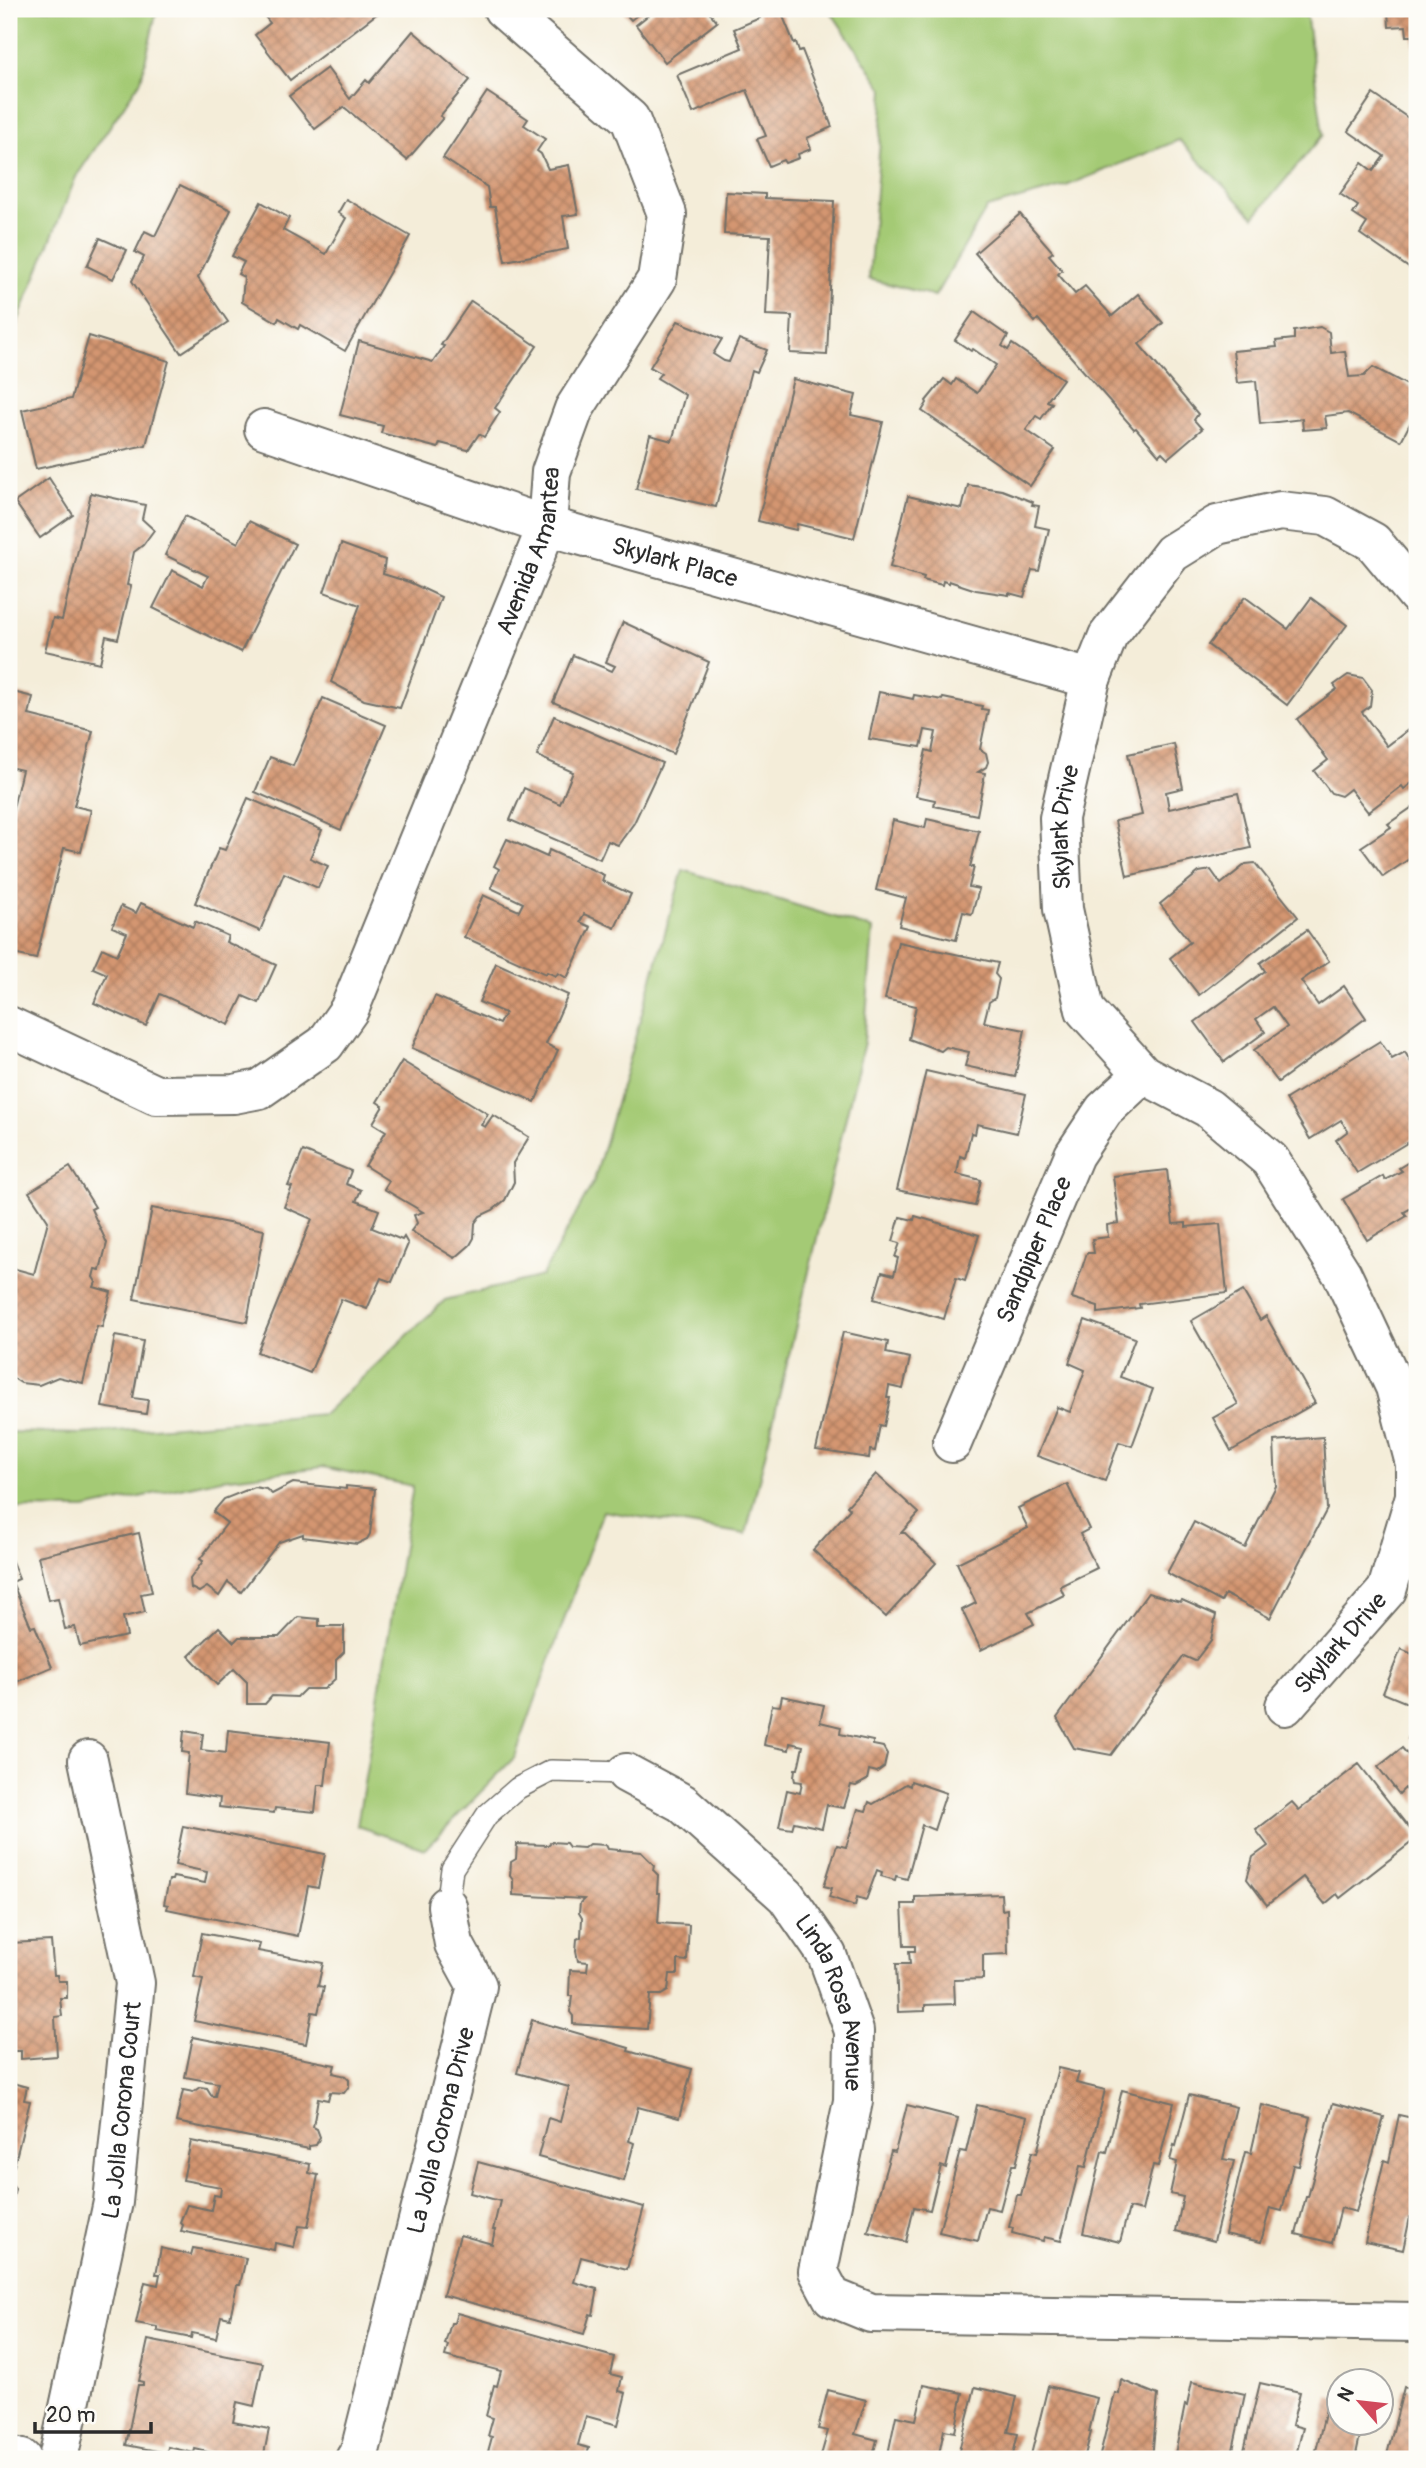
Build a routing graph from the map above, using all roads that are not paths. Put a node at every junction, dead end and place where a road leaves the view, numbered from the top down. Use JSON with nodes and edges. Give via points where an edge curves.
{"nodes":[{"id":1,"x":503,"y":9,"type":"edge"},
{"id":2,"x":264,"y":429,"type":"dead end"},
{"id":3,"x":547,"y":526,"type":"junction"},
{"id":4,"x":1417,"y":595,"type":"edge"},
{"id":5,"x":1091,"y":679,"type":"junction"},
{"id":6,"x":9,"y":1026,"type":"edge"},
{"id":7,"x":1143,"y":1074,"type":"junction"},
{"id":8,"x":952,"y":1443,"type":"dead end"},
{"id":9,"x":1285,"y":1706,"type":"dead end"},
{"id":10,"x":88,"y":1760,"type":"dead end"},
{"id":11,"x":626,"y":1773,"type":"joint"},
{"id":12,"x":487,"y":1815,"type":"joint"},
{"id":13,"x":447,"y":1906,"type":"joint"},
{"id":14,"x":1417,"y":2322,"type":"edge"},
{"id":15,"x":9,"y":2456,"type":"edge"},
{"id":16,"x":22,"y":2459,"type":"edge"},
{"id":17,"x":58,"y":2459,"type":"edge"},
{"id":18,"x":355,"y":2459,"type":"edge"}],
"edges":[{"from":1,"to":3,"type":"street","name":"Avenida Amantea","via":[[630,119],[667,214],[657,279],[574,409],[551,472]]},
{"from":2,"to":3,"type":"street","name":"Skylark Place"},
{"from":3,"to":5,"type":"street","name":"Skylark Place"},
{"from":3,"to":6,"type":"street","name":"Avenida Amantea","via":[[349,1010],[325,1044],[260,1089],[156,1095]]},
{"from":4,"to":5,"type":"street","name":"Skylark Drive","via":[[1373,542],[1325,516],[1280,511],[1217,525],[1172,552],[1108,636]]},
{"from":5,"to":7,"type":"street","name":"Skylark Drive","via":[[1059,818],[1063,909],[1085,1010]]},
{"from":7,"to":8,"type":"street","name":"Sandpiper Place","via":[[1104,1110],[1074,1155]]},
{"from":7,"to":9,"type":"street","name":"Skylark Drive","via":[[1208,1108],[1270,1160],[1342,1275],[1395,1387],[1415,1464],[1415,1496],[1387,1590]]},
{"from":10,"to":17,"type":"street","name":"La Jolla Corona Court","via":[[135,1983],[113,2202]]},
{"from":11,"to":12,"type":"lane","name":"Linda Rosa Avenue","via":[[551,1771],[518,1788]]},
{"from":11,"to":14,"type":"street","name":"Linda Rosa Avenue","via":[[682,1803],[786,1896],[827,1955],[854,2031],[853,2101],[818,2271],[832,2297],[871,2313]]},
{"from":12,"to":13,"type":"lane","name":"La Jolla Corona Drive","via":[[452,1870]]},
{"from":13,"to":18,"type":"street","name":"La Jolla Corona Drive","via":[[454,1944],[477,1986]]},
{"from":15,"to":16,"type":"street"}]}
